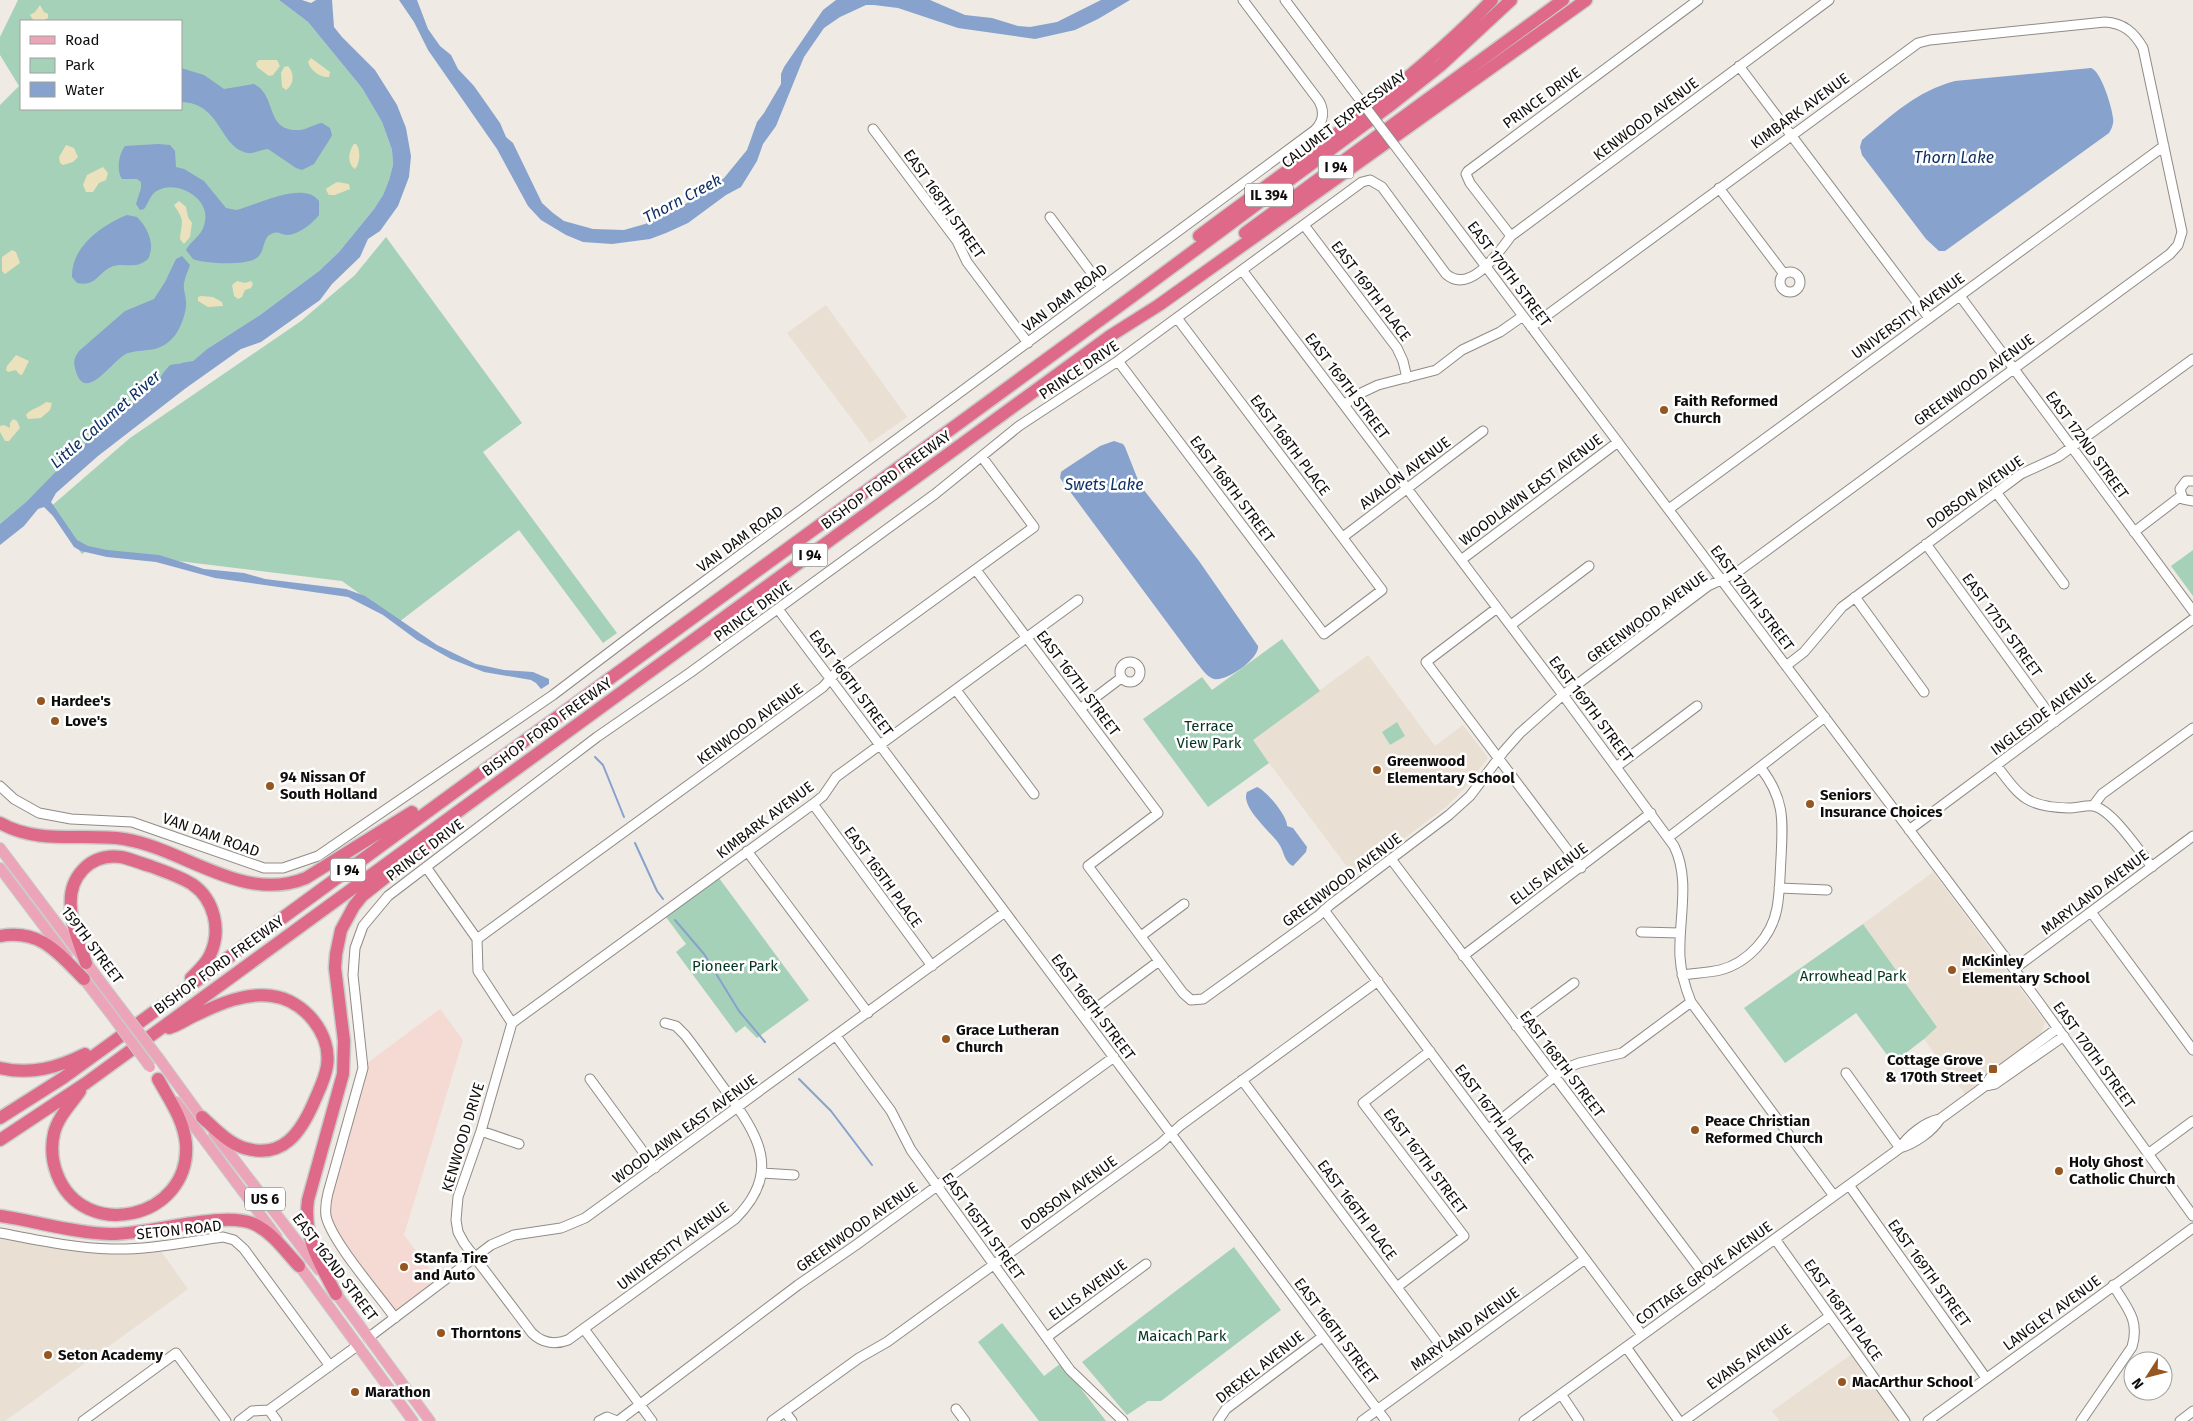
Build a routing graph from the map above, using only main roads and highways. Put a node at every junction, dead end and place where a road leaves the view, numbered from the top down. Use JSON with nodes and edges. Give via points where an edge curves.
{"nodes":[{"id":1,"x":1492,"y":0,"type":"edge"},
{"id":2,"x":1511,"y":0,"type":"edge"},
{"id":3,"x":1563,"y":0,"type":"edge"},
{"id":4,"x":1586,"y":0,"type":"edge"},
{"id":5,"x":1110,"y":336,"type":"junction"},
{"id":6,"x":1019,"y":378,"type":"junction"},
{"id":7,"x":527,"y":738,"type":"junction"},
{"id":8,"x":510,"y":774,"type":"junction"},
{"id":9,"x":0,"y":824,"type":"edge"},
{"id":10,"x":0,"y":848,"type":"edge"},
{"id":11,"x":0,"y":868,"type":"edge"},
{"id":12,"x":0,"y":936,"type":"edge"},
{"id":13,"x":86,"y":963,"type":"junction"},
{"id":14,"x":84,"y":979,"type":"junction"},
{"id":15,"x":169,"y":1002,"type":"junction"},
{"id":16,"x":154,"y":1032,"type":"junction"},
{"id":17,"x":110,"y":1044,"type":"junction"},
{"id":18,"x":160,"y":1060,"type":"joint"},
{"id":19,"x":150,"y":1067,"type":"joint"},
{"id":20,"x":0,"y":1068,"type":"edge"},
{"id":21,"x":158,"y":1079,"type":"junction"},
{"id":22,"x":86,"y":1083,"type":"junction"},
{"id":23,"x":202,"y":1117,"type":"junction"},
{"id":24,"x":0,"y":1118,"type":"edge"},
{"id":25,"x":0,"y":1140,"type":"edge"},
{"id":26,"x":0,"y":1216,"type":"edge"},
{"id":27,"x":299,"y":1266,"type":"junction"},
{"id":28,"x":336,"y":1294,"type":"junction"},
{"id":29,"x":368,"y":1338,"type":"junction"},
{"id":30,"x":357,"y":1346,"type":"junction"},
{"id":31,"x":413,"y":1421,"type":"edge"},
{"id":32,"x":430,"y":1421,"type":"edge"}],
"edges":[{"from":1,"to":6,"type":"highway","number":"I 94","via":[[1430,60],[1384,98],[1046,352]]},
{"from":2,"to":6,"type":"highway","name":"CALUMET EXPRESSWAY","number":"IL 394","via":[[1465,44],[1402,96]]},
{"from":3,"to":5,"type":"highway","number":"I 94"},
{"from":4,"to":5,"type":"highway","number":"IL 394","via":[[1159,305]]},
{"from":5,"to":8,"type":"highway","name":"BISHOP FORD FREEWAY","number":"I 94"},
{"from":6,"to":7,"type":"highway","name":"BISHOP FORD FREEWAY","number":"I 94"},
{"from":7,"to":9,"type":"highway","via":[[485,761],[398,822],[320,870],[283,886],[246,883],[126,840],[42,837]]},
{"from":7,"to":15,"type":"highway","name":"BISHOP FORD FREEWAY","number":"I 94"},
{"from":8,"to":16,"type":"highway","name":"BISHOP FORD FREEWAY","number":"I 94"},
{"from":8,"to":28,"type":"highway","via":[[462,818],[370,888],[354,906],[341,930],[335,968],[344,1042],[343,1074],[306,1209],[309,1240]]},
{"from":10,"to":13,"type":"main road","name":"159TH STREET","number":"US 6"},
{"from":11,"to":14,"type":"main road","name":"159TH STREET","number":"US 6"},
{"from":12,"to":14,"type":"highway","via":[[24,935],[42,941]]},
{"from":13,"to":15,"type":"highway","via":[[74,928],[70,896],[76,878],[88,864],[97,859],[120,857],[183,879],[200,890],[208,902],[215,916],[216,937],[206,962]]},
{"from":13,"to":18,"type":"main road","name":"159TH STREET","number":"US 6","bridge":true},
{"from":14,"to":19,"type":"main road","name":"159TH STREET","number":"US 6","bridge":true},
{"from":15,"to":17,"type":"highway","name":"BISHOP FORD FREEWAY","number":"I 94"},
{"from":16,"to":22,"type":"highway","name":"BISHOP FORD FREEWAY","number":"I 94"},
{"from":16,"to":23,"type":"highway","via":[[175,1026],[226,1002],[257,995],[272,996],[299,1006],[317,1025],[328,1056],[323,1080],[302,1128],[286,1144],[270,1150],[243,1148]]},
{"from":17,"to":20,"type":"highway","via":[[66,1064],[40,1071]]},
{"from":17,"to":24,"type":"highway","name":"BISHOP FORD FREEWAY","number":"I 94"},
{"from":18,"to":23,"type":"main road","name":"EAST 162ND STREET","number":"US 6"},
{"from":19,"to":21,"type":"main road","name":"EAST 162ND STREET","number":"US 6"},
{"from":21,"to":22,"type":"highway","via":[[181,1120],[186,1144],[183,1167],[179,1180],[166,1197],[149,1208],[124,1216],[103,1214],[81,1204],[65,1188],[54,1167],[52,1144],[56,1127]]},
{"from":21,"to":27,"type":"main road","name":"EAST 162ND STREET","number":"US 6"},
{"from":22,"to":25,"type":"highway","name":"BISHOP FORD FREEWAY","number":"I 94"},
{"from":23,"to":28,"type":"main road","name":"EAST 162ND STREET","number":"US 6"},
{"from":26,"to":27,"type":"highway","via":[[109,1234],[224,1220],[244,1221],[272,1237]]},
{"from":27,"to":30,"type":"main road","name":"EAST 162ND STREET","number":"US 6"},
{"from":28,"to":29,"type":"main road","name":"EAST 162ND STREET","number":"US 6"},
{"from":29,"to":30,"type":"main road"},
{"from":29,"to":32,"type":"main road","name":"EAST 162ND STREET","number":"US 6"},
{"from":30,"to":31,"type":"main road","name":"EAST 162ND STREET","number":"US 6"}]}
